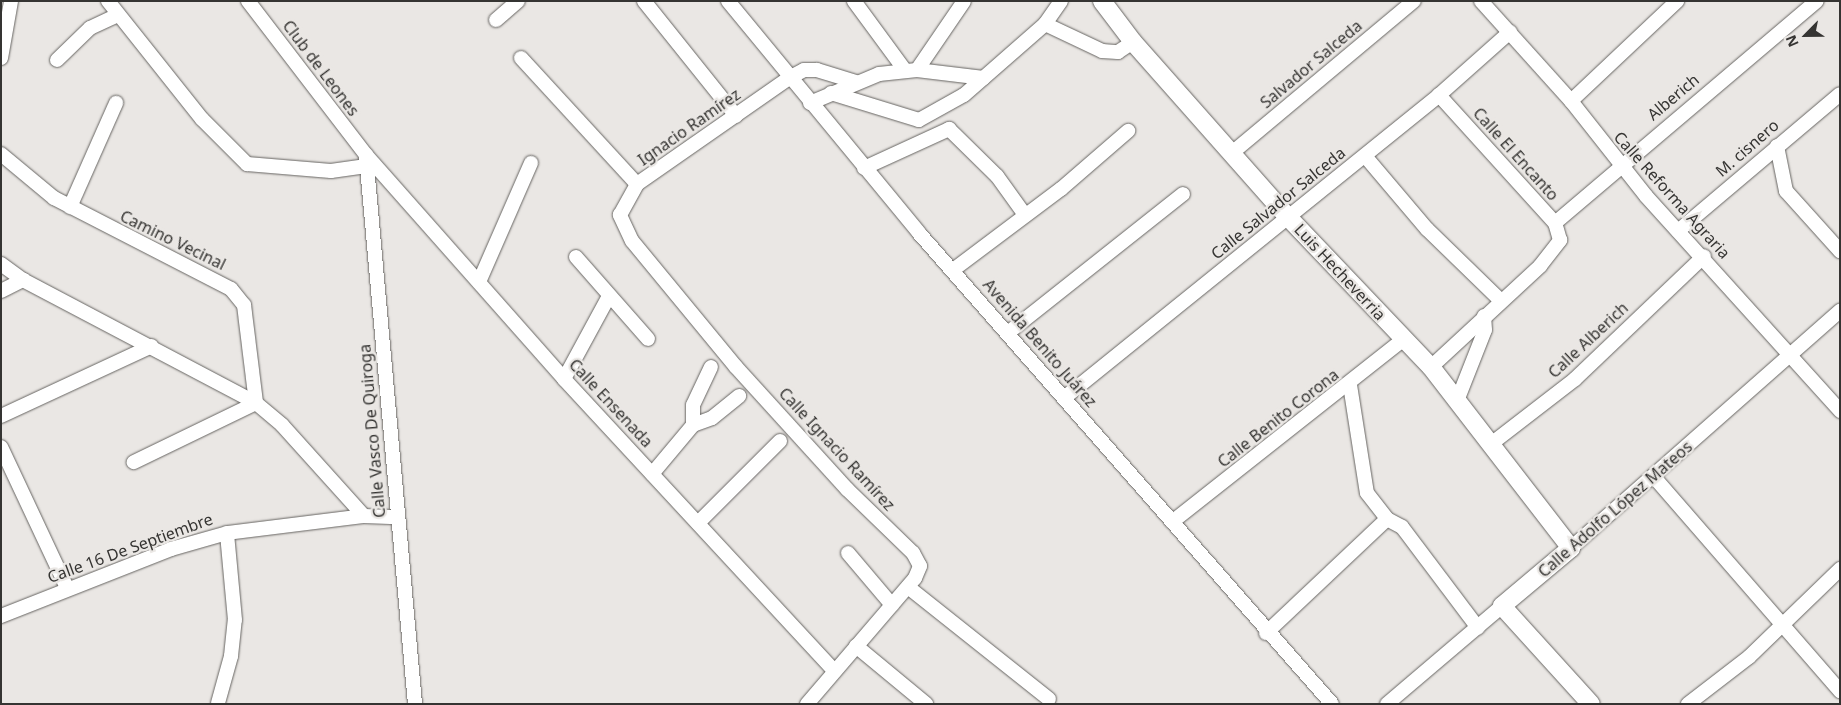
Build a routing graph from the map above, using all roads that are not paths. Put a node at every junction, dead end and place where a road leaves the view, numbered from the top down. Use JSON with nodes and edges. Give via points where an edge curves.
{"nodes":[{"id":1,"x":11,"y":1,"type":"edge"},
{"id":2,"x":108,"y":1,"type":"edge"},
{"id":3,"x":248,"y":1,"type":"edge"},
{"id":4,"x":518,"y":1,"type":"edge"},
{"id":5,"x":644,"y":1,"type":"edge"},
{"id":6,"x":728,"y":1,"type":"edge"},
{"id":7,"x":854,"y":1,"type":"edge"},
{"id":8,"x":964,"y":1,"type":"edge"},
{"id":9,"x":1061,"y":1,"type":"edge"},
{"id":10,"x":1102,"y":1,"type":"edge"},
{"id":11,"x":1414,"y":1,"type":"edge"},
{"id":12,"x":1481,"y":1,"type":"edge"},
{"id":13,"x":1677,"y":1,"type":"edge"},
{"id":14,"x":1817,"y":1,"type":"edge"},
{"id":15,"x":118,"y":15,"type":"junction"},
{"id":16,"x":496,"y":20,"type":"dead end"},
{"id":17,"x":1045,"y":24,"type":"junction"},
{"id":18,"x":1510,"y":32,"type":"junction"},
{"id":19,"x":1133,"y":42,"type":"junction"},
{"id":20,"x":1,"y":58,"type":"edge"},
{"id":21,"x":520,"y":58,"type":"dead end"},
{"id":22,"x":57,"y":60,"type":"dead end"},
{"id":23,"x":911,"y":70,"type":"junction"},
{"id":24,"x":789,"y":78,"type":"junction"},
{"id":25,"x":984,"y":78,"type":"junction"},
{"id":26,"x":856,"y":82,"type":"junction"},
{"id":27,"x":831,"y":93,"type":"junction"},
{"id":28,"x":1840,"y":94,"type":"edge"},
{"id":29,"x":1439,"y":95,"type":"junction"},
{"id":30,"x":1571,"y":101,"type":"junction"},
{"id":31,"x":116,"y":103,"type":"dead end"},
{"id":32,"x":810,"y":103,"type":"junction"},
{"id":33,"x":736,"y":116,"type":"junction"},
{"id":34,"x":919,"y":120,"type":"junction"},
{"id":35,"x":950,"y":129,"type":"junction"},
{"id":36,"x":1128,"y":131,"type":"dead end"},
{"id":37,"x":1776,"y":146,"type":"junction"},
{"id":38,"x":1232,"y":153,"type":"junction"},
{"id":39,"x":1,"y":154,"type":"edge"},
{"id":40,"x":1365,"y":156,"type":"junction"},
{"id":41,"x":366,"y":161,"type":"junction"},
{"id":42,"x":531,"y":163,"type":"dead end"},
{"id":43,"x":1621,"y":164,"type":"junction"},
{"id":44,"x":864,"y":168,"type":"junction"},
{"id":45,"x":637,"y":184,"type":"junction"},
{"id":46,"x":1184,"y":194,"type":"dead end"},
{"id":47,"x":70,"y":207,"type":"junction"},
{"id":48,"x":1025,"y":214,"type":"junction"},
{"id":49,"x":620,"y":215,"type":"joint"},
{"id":50,"x":1288,"y":217,"type":"junction"},
{"id":51,"x":1554,"y":223,"type":"junction"},
{"id":52,"x":1678,"y":231,"type":"junction"},
{"id":53,"x":1840,"y":251,"type":"edge"},
{"id":54,"x":1704,"y":256,"type":"junction"},
{"id":55,"x":576,"y":257,"type":"dead end"},
{"id":56,"x":1,"y":264,"type":"edge"},
{"id":57,"x":953,"y":270,"type":"junction"},
{"id":58,"x":23,"y":280,"type":"junction"},
{"id":59,"x":480,"y":282,"type":"junction"},
{"id":60,"x":1,"y":291,"type":"edge"},
{"id":61,"x":608,"y":298,"type":"junction"},
{"id":62,"x":1501,"y":301,"type":"junction"},
{"id":63,"x":1840,"y":312,"type":"edge"},
{"id":64,"x":1484,"y":316,"type":"junction"},
{"id":65,"x":1009,"y":332,"type":"junction"},
{"id":66,"x":648,"y":339,"type":"dead end"},
{"id":67,"x":1404,"y":340,"type":"junction"},
{"id":68,"x":152,"y":346,"type":"junction"},
{"id":69,"x":1790,"y":354,"type":"junction"},
{"id":70,"x":711,"y":367,"type":"dead end"},
{"id":71,"x":1431,"y":368,"type":"junction"},
{"id":72,"x":564,"y":379,"type":"junction"},
{"id":73,"x":1350,"y":385,"type":"junction"},
{"id":74,"x":739,"y":396,"type":"dead end"},
{"id":75,"x":1064,"y":398,"type":"junction"},
{"id":76,"x":1457,"y":401,"type":"junction"},
{"id":77,"x":256,"y":403,"type":"junction"},
{"id":78,"x":1840,"y":411,"type":"edge"},
{"id":79,"x":1,"y":416,"type":"edge"},
{"id":80,"x":694,"y":425,"type":"junction"},
{"id":81,"x":780,"y":441,"type":"dead end"},
{"id":82,"x":1491,"y":444,"type":"junction"},
{"id":83,"x":1,"y":447,"type":"edge"},
{"id":84,"x":134,"y":462,"type":"dead end"},
{"id":85,"x":652,"y":474,"type":"junction"},
{"id":86,"x":1654,"y":477,"type":"junction"},
{"id":87,"x":364,"y":516,"type":"junction"},
{"id":88,"x":397,"y":517,"type":"junction"},
{"id":89,"x":1387,"y":519,"type":"junction"},
{"id":90,"x":1172,"y":522,"type":"junction"},
{"id":91,"x":698,"y":523,"type":"junction"},
{"id":92,"x":227,"y":533,"type":"junction"},
{"id":93,"x":1571,"y":548,"type":"junction"},
{"id":94,"x":848,"y":553,"type":"dead end"},
{"id":95,"x":1840,"y":569,"type":"edge"},
{"id":96,"x":908,"y":587,"type":"junction"},
{"id":97,"x":67,"y":588,"type":"junction"},
{"id":98,"x":892,"y":605,"type":"junction"},
{"id":99,"x":1502,"y":606,"type":"junction"},
{"id":100,"x":1,"y":616,"type":"edge"},
{"id":101,"x":1780,"y":624,"type":"junction"},
{"id":102,"x":1478,"y":628,"type":"junction"},
{"id":103,"x":1266,"y":633,"type":"junction"},
{"id":104,"x":856,"y":646,"type":"junction"},
{"id":105,"x":834,"y":671,"type":"junction"},
{"id":106,"x":1840,"y":692,"type":"edge"},
{"id":107,"x":1049,"y":699,"type":"dead end"},
{"id":108,"x":218,"y":703,"type":"edge"},
{"id":109,"x":415,"y":704,"type":"edge"},
{"id":110,"x":807,"y":704,"type":"edge"},
{"id":111,"x":926,"y":704,"type":"edge"},
{"id":112,"x":1332,"y":704,"type":"edge"},
{"id":113,"x":1387,"y":704,"type":"edge"},
{"id":114,"x":1591,"y":704,"type":"edge"},
{"id":115,"x":1688,"y":704,"type":"edge"}],
"edges":[{"from":1,"to":20,"type":"street"},
{"from":2,"to":15,"type":"street"},
{"from":3,"to":41,"type":"street","name":"Club de Leones"},
{"from":4,"to":16,"type":"street"},
{"from":5,"to":33,"type":"street"},
{"from":6,"to":24,"type":"street","name":"Avenida Benito Juárez"},
{"from":7,"to":23,"type":"street"},
{"from":8,"to":23,"type":"street"},
{"from":9,"to":17,"type":"street"},
{"from":10,"to":19,"type":"street","name":"Luis Hecheverria"},
{"from":11,"to":38,"type":"street","name":"Salvador Salceda"},
{"from":12,"to":18,"type":"street","name":"Calle Reforma Agraria"},
{"from":13,"to":30,"type":"street"},
{"from":14,"to":43,"type":"street","name":"Alberich"},
{"from":15,"to":22,"type":"street","via":[[90,28]]},
{"from":15,"to":41,"type":"street","via":[[202,119],[247,164],[331,171]]},
{"from":17,"to":19,"type":"street","via":[[1102,51],[1118,52]]},
{"from":17,"to":25,"type":"street"},
{"from":18,"to":29,"type":"street","name":"Calle Salvador Salceda"},
{"from":18,"to":30,"type":"street","name":"Calle Reforma Agraria"},
{"from":19,"to":38,"type":"street","name":"Luis Hecheverria"},
{"from":21,"to":45,"type":"street"},
{"from":23,"to":25,"type":"street"},
{"from":23,"to":26,"type":"street"},
{"from":24,"to":26,"type":"street","name":"Ignacio Ramírez","via":[[804,70],[817,70]]},
{"from":24,"to":32,"type":"street","name":"Avenida Benito Juárez"},
{"from":24,"to":33,"type":"street","name":"Ignacio Ramírez"},
{"from":25,"to":34,"type":"street","via":[[941,110]]},
{"from":26,"to":27,"type":"street"},
{"from":27,"to":32,"type":"street"},
{"from":27,"to":34,"type":"street"},
{"from":28,"to":37,"type":"street","name":"M. cisnero"},
{"from":29,"to":40,"type":"street","name":"Calle Salvador Salceda"},
{"from":29,"to":51,"type":"street","name":"Calle El Encanto"},
{"from":30,"to":43,"type":"street","name":"Calle Reforma Agraria"},
{"from":31,"to":47,"type":"street"},
{"from":32,"to":44,"type":"street","name":"Avenida Benito Juárez"},
{"from":33,"to":45,"type":"street","name":"Ignacio Ramírez"},
{"from":34,"to":35,"type":"street"},
{"from":35,"to":44,"type":"street"},
{"from":35,"to":48,"type":"street","via":[[997,176]]},
{"from":36,"to":48,"type":"street"},
{"from":37,"to":52,"type":"street","name":"M. cisnero"},
{"from":37,"to":53,"type":"street","via":[[1786,191]]},
{"from":38,"to":50,"type":"street","name":"Luis Hecheverria"},
{"from":39,"to":47,"type":"street","name":"Camino Vecinal"},
{"from":40,"to":50,"type":"street","name":"Calle Salvador Salceda"},
{"from":40,"to":62,"type":"street","via":[[1427,229]]},
{"from":41,"to":59,"type":"street","name":"Calle Ensenada"},
{"from":41,"to":88,"type":"street","name":"Calle Vasco De Quiroga"},
{"from":42,"to":59,"type":"street"},
{"from":43,"to":51,"type":"street","name":"Alberich"},
{"from":43,"to":52,"type":"street","name":"Calle Reforma Agraria"},
{"from":44,"to":57,"type":"street","name":"Avenida Benito Juárez"},
{"from":45,"to":49,"type":"street","name":"Ignacio Ramírez"},
{"from":46,"to":65,"type":"street"},
{"from":47,"to":77,"type":"street","name":"Camino Vecinal","via":[[239,296],[249,329]]},
{"from":48,"to":57,"type":"street"},
{"from":49,"to":96,"type":"street","name":"Calle Ignacio Ramírez","via":[[632,241],[736,367],[847,488],[913,553],[919,572]]},
{"from":50,"to":67,"type":"street","name":"Luis Hecheverria"},
{"from":50,"to":75,"type":"street","name":"Calle Salvador Salceda"},
{"from":51,"to":62,"type":"street","name":"Calle El Encanto","via":[[1560,240],[1546,260]]},
{"from":52,"to":54,"type":"street","name":"Calle Reforma Agraria"},
{"from":54,"to":69,"type":"street","name":"Calle Reforma Agraria"},
{"from":54,"to":82,"type":"street","name":"Calle Alberich","via":[[1575,379]]},
{"from":55,"to":61,"type":"street"},
{"from":56,"to":58,"type":"street"},
{"from":57,"to":65,"type":"street","name":"Avenida Benito Juárez"},
{"from":58,"to":60,"type":"street"},
{"from":58,"to":68,"type":"street"},
{"from":59,"to":72,"type":"street","name":"Calle Ensenada"},
{"from":61,"to":66,"type":"street"},
{"from":61,"to":72,"type":"street"},
{"from":62,"to":64,"type":"street"},
{"from":63,"to":69,"type":"street","name":"Calle Adolfo López Mateos"},
{"from":64,"to":71,"type":"street"},
{"from":64,"to":76,"type":"street","via":[[1485,330]]},
{"from":65,"to":75,"type":"street","name":"Avenida Benito Juárez"},
{"from":67,"to":71,"type":"street","name":"Luis Hecheverria"},
{"from":67,"to":73,"type":"street","name":"Calle Benito Corona"},
{"from":68,"to":77,"type":"street"},
{"from":68,"to":79,"type":"street"},
{"from":69,"to":78,"type":"street","name":"Calle Reforma Agraria"},
{"from":69,"to":86,"type":"street","name":"Calle Adolfo López Mateos"},
{"from":70,"to":80,"type":"street","via":[[696,398]]},
{"from":71,"to":76,"type":"street","name":"Luis Hecheverria"},
{"from":72,"to":85,"type":"street","name":"Calle Ensenada"},
{"from":73,"to":89,"type":"street","via":[[1367,493]]},
{"from":73,"to":90,"type":"street","name":"Calle Benito Corona"},
{"from":74,"to":80,"type":"street","via":[[712,418]]},
{"from":75,"to":90,"type":"street","name":"Avenida Benito Juárez"},
{"from":76,"to":82,"type":"street","name":"Luis Hecheverria"},
{"from":77,"to":84,"type":"street"},
{"from":77,"to":87,"type":"street","via":[[282,424]]},
{"from":80,"to":85,"type":"street"},
{"from":81,"to":91,"type":"street"},
{"from":82,"to":93,"type":"street","name":"Luis Hecheverria"},
{"from":83,"to":97,"type":"street"},
{"from":85,"to":91,"type":"street","name":"Calle Ensenada"},
{"from":86,"to":93,"type":"street","name":"Calle Adolfo López Mateos"},
{"from":86,"to":101,"type":"street"},
{"from":87,"to":88,"type":"street"},
{"from":87,"to":92,"type":"street","name":"Calle 16 De Septiembre"},
{"from":88,"to":109,"type":"street","name":"Calle Vasco De Quiroga"},
{"from":89,"to":102,"type":"street","via":[[1402,527]]},
{"from":89,"to":103,"type":"street"},
{"from":90,"to":103,"type":"street","name":"Avenida Benito Juárez"},
{"from":91,"to":105,"type":"street","name":"Calle Ensenada"},
{"from":92,"to":97,"type":"street","name":"Calle 16 De Septiembre"},
{"from":92,"to":108,"type":"street","via":[[235,620],[231,656]]},
{"from":93,"to":99,"type":"street","name":"Calle Adolfo López Mateos"},
{"from":94,"to":98,"type":"street"},
{"from":95,"to":101,"type":"street"},
{"from":96,"to":98,"type":"street","name":"Calle Ignacio Ramírez"},
{"from":96,"to":107,"type":"street"},
{"from":97,"to":100,"type":"street","name":"Calle 16 De Septiembre"},
{"from":98,"to":104,"type":"street","name":"Calle Ignacio Ramírez"},
{"from":99,"to":102,"type":"street","name":"Calle Adolfo López Mateos"},
{"from":99,"to":114,"type":"street"},
{"from":101,"to":106,"type":"street"},
{"from":101,"to":115,"type":"street","via":[[1748,657]]},
{"from":102,"to":113,"type":"street","name":"Calle Adolfo López Mateos"},
{"from":103,"to":112,"type":"street","name":"Avenida Benito Juárez"},
{"from":104,"to":105,"type":"street","name":"Calle Ignacio Ramírez"},
{"from":104,"to":111,"type":"street"},
{"from":105,"to":110,"type":"street","name":"Calle Ignacio Ramírez"}]}
